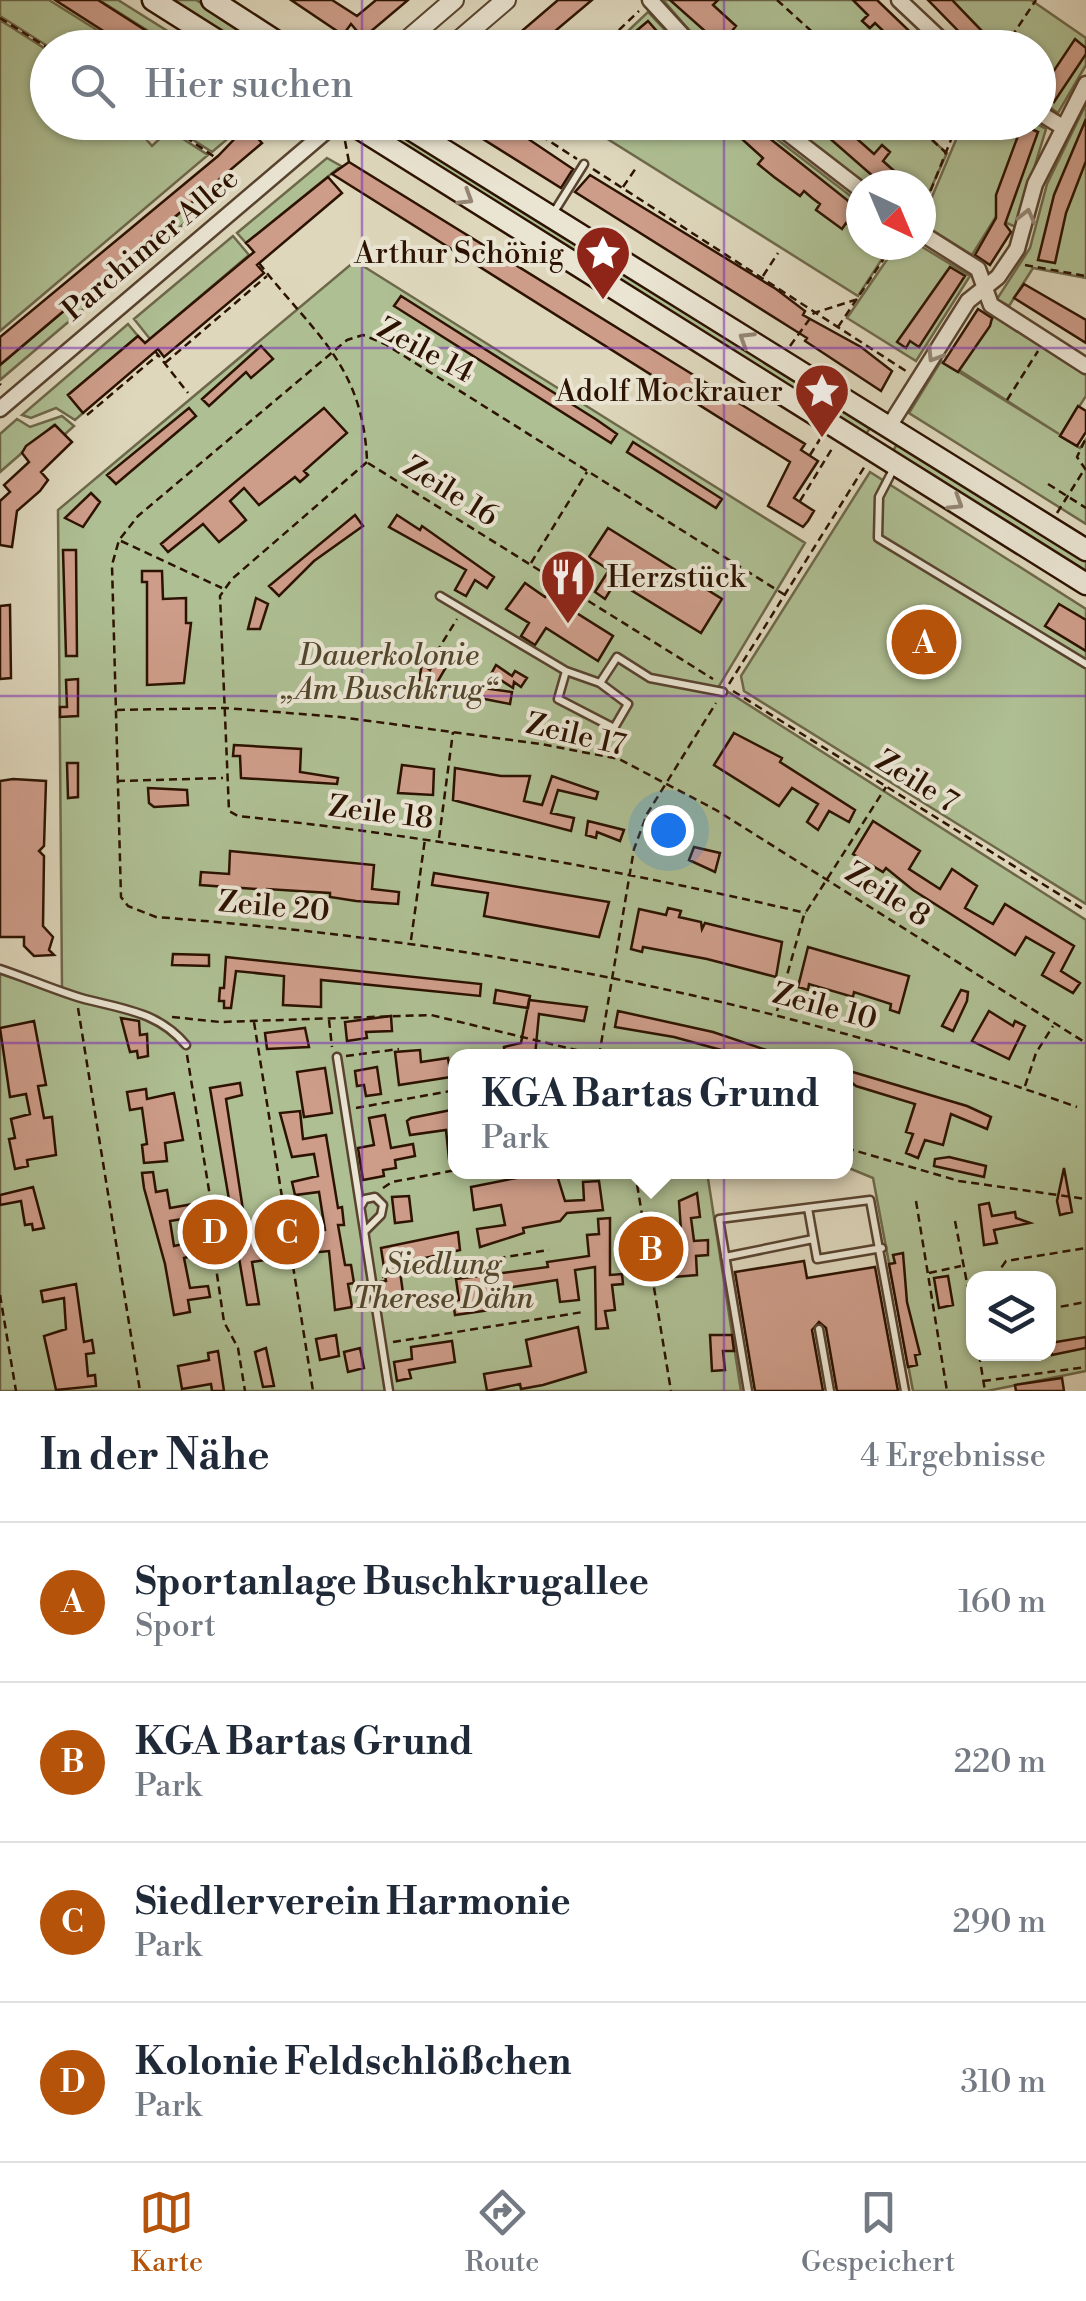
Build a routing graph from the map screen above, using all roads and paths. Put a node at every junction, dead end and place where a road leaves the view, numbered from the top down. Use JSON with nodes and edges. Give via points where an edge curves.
{"nodes":[{"id":1,"x":153,"y":0,"type":"edge"},
{"id":2,"x":212,"y":0,"type":"edge"},
{"id":3,"x":454,"y":0,"type":"edge"},
{"id":4,"x":506,"y":0,"type":"edge"},
{"id":5,"x":777,"y":0,"type":"edge"},
{"id":6,"x":899,"y":0,"type":"edge"},
{"id":7,"x":1036,"y":0,"type":"edge"},
{"id":8,"x":650,"y":1,"type":"edge"},
{"id":9,"x":0,"y":18,"type":"edge"},
{"id":10,"x":200,"y":30,"type":"edge"},
{"id":11,"x":258,"y":30,"type":"edge"},
{"id":12,"x":419,"y":30,"type":"edge"},
{"id":13,"x":471,"y":30,"type":"edge"},
{"id":14,"x":619,"y":30,"type":"edge"},
{"id":15,"x":677,"y":30,"type":"edge"},
{"id":16,"x":810,"y":30,"type":"edge"},
{"id":17,"x":931,"y":30,"type":"edge"},
{"id":18,"x":1016,"y":30,"type":"edge"},
{"id":19,"x":30,"y":37,"type":"edge"},
{"id":20,"x":1086,"y":84,"type":"edge"},
{"id":21,"x":1056,"y":123,"type":"edge"},
{"id":22,"x":1061,"y":126,"type":"junction"},
{"id":23,"x":1056,"y":139,"type":"edge"},
{"id":24,"x":190,"y":140,"type":"edge"},
{"id":25,"x":316,"y":140,"type":"edge"},
{"id":26,"x":348,"y":140,"type":"edge"},
{"id":27,"x":360,"y":140,"type":"edge"},
{"id":28,"x":428,"y":140,"type":"edge"},
{"id":29,"x":548,"y":140,"type":"edge"},
{"id":30,"x":796,"y":140,"type":"edge"},
{"id":31,"x":932,"y":140,"type":"edge"},
{"id":32,"x":951,"y":140,"type":"edge"},
{"id":33,"x":1056,"y":140,"type":"edge"},
{"id":34,"x":946,"y":153,"type":"junction"},
{"id":35,"x":216,"y":158,"type":"dead end"},
{"id":36,"x":350,"y":162,"type":"dead end"},
{"id":37,"x":584,"y":164,"type":"junction"},
{"id":38,"x":636,"y":168,"type":"dead end"},
{"id":39,"x":846,"y":178,"type":"edge"},
{"id":40,"x":936,"y":178,"type":"edge"},
{"id":41,"x":623,"y":188,"type":"junction"},
{"id":42,"x":550,"y":218,"type":"junction"},
{"id":43,"x":936,"y":242,"type":"edge"},
{"id":44,"x":778,"y":253,"type":"dead end"},
{"id":45,"x":883,"y":260,"type":"edge"},
{"id":46,"x":1009,"y":262,"type":"junction"},
{"id":47,"x":259,"y":263,"type":"dead end"},
{"id":48,"x":268,"y":275,"type":"junction"},
{"id":49,"x":763,"y":276,"type":"junction"},
{"id":50,"x":1086,"y":276,"type":"edge"},
{"id":51,"x":985,"y":288,"type":"junction"},
{"id":52,"x":855,"y":300,"type":"junction"},
{"id":53,"x":818,"y":313,"type":"junction"},
{"id":54,"x":838,"y":327,"type":"junction"},
{"id":55,"x":1045,"y":340,"type":"junction"},
{"id":56,"x":332,"y":349,"type":"junction"},
{"id":57,"x":780,"y":360,"type":"junction"},
{"id":58,"x":165,"y":363,"type":"junction"},
{"id":59,"x":1086,"y":366,"type":"edge"},
{"id":60,"x":918,"y":381,"type":"junction"},
{"id":61,"x":188,"y":393,"type":"dead end"},
{"id":62,"x":1006,"y":400,"type":"dead end"},
{"id":63,"x":0,"y":409,"type":"edge"},
{"id":64,"x":86,"y":416,"type":"dead end"},
{"id":65,"x":888,"y":428,"type":"junction"},
{"id":66,"x":821,"y":437,"type":"dead end"},
{"id":67,"x":1086,"y":438,"type":"edge"},
{"id":68,"x":834,"y":446,"type":"dead end"},
{"id":69,"x":874,"y":452,"type":"junction"},
{"id":70,"x":810,"y":455,"type":"dead end"},
{"id":71,"x":367,"y":462,"type":"junction"},
{"id":72,"x":896,"y":466,"type":"junction"},
{"id":73,"x":1085,"y":470,"type":"edge"},
{"id":74,"x":588,"y":472,"type":"junction"},
{"id":75,"x":1048,"y":484,"type":"dead end"},
{"id":76,"x":1068,"y":496,"type":"junction"},
{"id":77,"x":800,"y":502,"type":"dead end"},
{"id":78,"x":1086,"y":508,"type":"edge"},
{"id":79,"x":1048,"y":526,"type":"junction"},
{"id":80,"x":120,"y":540,"type":"junction"},
{"id":81,"x":1086,"y":550,"type":"edge"},
{"id":82,"x":530,"y":564,"type":"junction"},
{"id":83,"x":1086,"y":584,"type":"edge"},
{"id":84,"x":224,"y":589,"type":"junction"},
{"id":85,"x":784,"y":595,"type":"junction"},
{"id":86,"x":440,"y":596,"type":"dead end"},
{"id":87,"x":463,"y":609,"type":"junction"},
{"id":88,"x":436,"y":653,"type":"dead end"},
{"id":89,"x":1086,"y":664,"type":"edge"},
{"id":90,"x":566,"y":671,"type":"junction"},
{"id":91,"x":600,"y":683,"type":"junction"},
{"id":92,"x":725,"y":690,"type":"junction"},
{"id":93,"x":224,"y":708,"type":"junction"},
{"id":94,"x":116,"y":710,"type":"junction"},
{"id":95,"x":453,"y":732,"type":"junction"},
{"id":96,"x":224,"y":778,"type":"junction"},
{"id":97,"x":117,"y":781,"type":"junction"},
{"id":98,"x":666,"y":783,"type":"junction"},
{"id":99,"x":887,"y":785,"type":"junction"},
{"id":100,"x":425,"y":837,"type":"junction"},
{"id":101,"x":438,"y":839,"type":"junction"},
{"id":102,"x":631,"y":872,"type":"junction"},
{"id":103,"x":827,"y":880,"type":"junction"},
{"id":104,"x":1086,"y":912,"type":"edge"},
{"id":105,"x":806,"y":913,"type":"junction"},
{"id":106,"x":411,"y":941,"type":"junction"},
{"id":107,"x":0,"y":969,"type":"edge"},
{"id":108,"x":615,"y":975,"type":"junction"},
{"id":109,"x":77,"y":996,"type":"junction"},
{"id":110,"x":777,"y":1013,"type":"junction"},
{"id":111,"x":167,"y":1017,"type":"dead end"},
{"id":112,"x":328,"y":1018,"type":"junction"},
{"id":113,"x":254,"y":1021,"type":"junction"},
{"id":114,"x":1054,"y":1024,"type":"junction"},
{"id":115,"x":1086,"y":1043,"type":"edge"},
{"id":116,"x":186,"y":1045,"type":"joint"},
{"id":117,"x":399,"y":1049,"type":"dead end"},
{"id":118,"x":571,"y":1049,"type":"edge"},
{"id":119,"x":601,"y":1049,"type":"edge"},
{"id":120,"x":337,"y":1057,"type":"junction"},
{"id":121,"x":1024,"y":1088,"type":"junction"},
{"id":122,"x":448,"y":1091,"type":"edge"},
{"id":123,"x":1077,"y":1106,"type":"dead end"},
{"id":124,"x":345,"y":1110,"type":"junction"},
{"id":125,"x":853,"y":1150,"type":"edge"},
{"id":126,"x":448,"y":1172,"type":"edge"},
{"id":127,"x":636,"y":1179,"type":"edge"},
{"id":128,"x":357,"y":1194,"type":"junction"},
{"id":129,"x":1086,"y":1199,"type":"edge"},
{"id":130,"x":916,"y":1201,"type":"dead end"},
{"id":131,"x":359,"y":1208,"type":"junction"},
{"id":132,"x":808,"y":1208,"type":"junction"},
{"id":133,"x":955,"y":1221,"type":"dead end"},
{"id":134,"x":364,"y":1232,"type":"junction"},
{"id":135,"x":814,"y":1239,"type":"junction"},
{"id":136,"x":882,"y":1248,"type":"junction"},
{"id":137,"x":1086,"y":1248,"type":"edge"},
{"id":138,"x":550,"y":1250,"type":"dead end"},
{"id":139,"x":725,"y":1257,"type":"junction"},
{"id":140,"x":962,"y":1266,"type":"junction"},
{"id":141,"x":999,"y":1271,"type":"edge"},
{"id":142,"x":928,"y":1273,"type":"junction"},
{"id":143,"x":966,"y":1278,"type":"edge"},
{"id":144,"x":371,"y":1279,"type":"junction"},
{"id":145,"x":0,"y":1295,"type":"edge"},
{"id":146,"x":1086,"y":1302,"type":"edge"},
{"id":147,"x":1056,"y":1308,"type":"edge"},
{"id":148,"x":583,"y":1312,"type":"dead end"},
{"id":149,"x":820,"y":1329,"type":"dead end"},
{"id":150,"x":382,"y":1344,"type":"junction"},
{"id":151,"x":980,"y":1361,"type":"edge"},
{"id":152,"x":1086,"y":1368,"type":"edge"},
{"id":153,"x":983,"y":1381,"type":"junction"},
{"id":154,"x":16,"y":1391,"type":"edge"},
{"id":155,"x":140,"y":1391,"type":"edge"},
{"id":156,"x":245,"y":1391,"type":"edge"},
{"id":157,"x":312,"y":1391,"type":"edge"},
{"id":158,"x":389,"y":1391,"type":"edge"},
{"id":159,"x":671,"y":1391,"type":"edge"},
{"id":160,"x":748,"y":1391,"type":"edge"},
{"id":161,"x":830,"y":1391,"type":"edge"},
{"id":162,"x":905,"y":1391,"type":"edge"},
{"id":163,"x":947,"y":1391,"type":"edge"},
{"id":164,"x":985,"y":1391,"type":"edge"}],
"edges":[{"from":1,"to":10,"type":"main road"},
{"from":2,"to":11,"type":"main road"},
{"from":3,"to":12,"type":"street"},
{"from":4,"to":13,"type":"street"},
{"from":5,"to":16,"type":"path"},
{"from":6,"to":17,"type":"street"},
{"from":7,"to":18,"type":"path"},
{"from":8,"to":14,"type":"path"},
{"from":8,"to":15,"type":"street"},
{"from":9,"to":19,"type":"path"},
{"from":20,"to":22,"type":"street"},
{"from":21,"to":22,"type":"street"},
{"from":23,"to":22,"type":"street","one_way":true},
{"from":24,"to":35,"type":"path"},
{"from":25,"to":63,"type":"street","name":"Parchimer Allee"},
{"from":26,"to":36,"type":"path"},
{"from":27,"to":69,"type":"main road","one_way":true},
{"from":28,"to":42,"type":"main road"},
{"from":29,"to":37,"type":"path"},
{"from":30,"to":39,"type":"street"},
{"from":31,"to":34,"type":"path"},
{"from":32,"to":34,"type":"path"},
{"from":46,"to":33,"type":"street","one_way":true},
{"from":34,"to":40,"type":"path"},
{"from":37,"to":41,"type":"path"},
{"from":37,"to":42,"type":"lane"},
{"from":38,"to":41,"type":"path"},
{"from":41,"to":49,"type":"path"},
{"from":57,"to":42,"type":"main road","one_way":true},
{"from":43,"to":51,"type":"street","via":[[978,269]]},
{"from":44,"to":49,"type":"path"},
{"from":45,"to":52,"type":"path"},
{"from":46,"to":50,"type":"path"},
{"from":46,"to":51,"type":"street"},
{"from":47,"to":48,"type":"path"},
{"from":48,"to":56,"type":"path"},
{"from":48,"to":58,"type":"path"},
{"from":49,"to":53,"type":"path"},
{"from":51,"to":55,"type":"street","via":[[991,305]]},
{"from":51,"to":60,"type":"street","one_way":true,"via":[[968,301]]},
{"from":52,"to":53,"type":"path"},
{"from":52,"to":54,"type":"path"},
{"from":53,"to":54,"type":"path"},
{"from":53,"to":57,"type":"path","via":[[806,318]]},
{"from":54,"to":60,"type":"path"},
{"from":55,"to":59,"type":"street"},
{"from":55,"to":62,"type":"path"},
{"from":56,"to":71,"type":"path","via":[[358,403]]},
{"from":56,"to":74,"type":"path","name":"Zeile 14","via":[[373,337]]},
{"from":56,"to":80,"type":"path","name":"Zeile 14","via":[[138,516]]},
{"from":57,"to":65,"type":"main road"},
{"from":58,"to":61,"type":"path"},
{"from":58,"to":64,"type":"path","via":[[157,353]]},
{"from":60,"to":65,"type":"street"},
{"from":65,"to":69,"type":"main road"},
{"from":65,"to":79,"type":"main road"},
{"from":66,"to":70,"type":"path"},
{"from":67,"to":73,"type":"path","via":[[1078,450]]},
{"from":68,"to":77,"type":"path"},
{"from":69,"to":72,"type":"main road"},
{"from":69,"to":85,"type":"path"},
{"from":71,"to":82,"type":"path","name":"Zeile 16"},
{"from":71,"to":84,"type":"path","name":"Zeile 16"},
{"from":72,"to":83,"type":"main road","one_way":true},
{"from":72,"to":89,"type":"lane","via":[[879,497],[878,538]]},
{"from":73,"to":76,"type":"path"},
{"from":74,"to":82,"type":"path"},
{"from":74,"to":85,"type":"path","name":"Zeile 14"},
{"from":75,"to":76,"type":"path"},
{"from":76,"to":78,"type":"path"},
{"from":76,"to":79,"type":"path"},
{"from":79,"to":81,"type":"main road"},
{"from":80,"to":84,"type":"path"},
{"from":80,"to":94,"type":"path","via":[[112,565]]},
{"from":82,"to":92,"type":"path","name":"Zeile 16"},
{"from":84,"to":93,"type":"path"},
{"from":85,"to":92,"type":"path"},
{"from":86,"to":87,"type":"lane"},
{"from":87,"to":88,"type":"path"},
{"from":87,"to":90,"type":"lane"},
{"from":90,"to":91,"type":"lane"},
{"from":90,"to":91,"type":"lane","via":[[558,699],[614,728],[628,704]]},
{"from":91,"to":92,"type":"lane","via":[[617,658],[650,678]]},
{"from":92,"to":98,"type":"path"},
{"from":92,"to":99,"type":"path","name":"Zeile 7"},
{"from":93,"to":94,"type":"path","name":"Zeile 17"},
{"from":93,"to":95,"type":"path","name":"Zeile 17"},
{"from":93,"to":96,"type":"path","name":"Zeile 18"},
{"from":94,"to":97,"type":"path","name":"Zeile 20"},
{"from":95,"to":98,"type":"path","name":"Zeile 17","via":[[619,760]]},
{"from":95,"to":101,"type":"path"},
{"from":96,"to":97,"type":"path"},
{"from":96,"to":100,"type":"path","name":"Zeile 18","via":[[229,811],[238,816]]},
{"from":97,"to":106,"type":"path","name":"Zeile 20","via":[[118,885],[128,906],[142,914]]},
{"from":98,"to":102,"type":"path","via":[[647,814]]},
{"from":98,"to":103,"type":"path","name":"Zeile 8"},
{"from":99,"to":103,"type":"path"},
{"from":99,"to":104,"type":"path","name":"Zeile 7"},
{"from":100,"to":101,"type":"path","name":"Zeile 18"},
{"from":100,"to":106,"type":"path"},
{"from":101,"to":102,"type":"path","name":"Zeile 18"},
{"from":102,"to":105,"type":"path","name":"Zeile 18"},
{"from":102,"to":108,"type":"path"},
{"from":103,"to":105,"type":"path"},
{"from":103,"to":114,"type":"path","name":"Zeile 8"},
{"from":105,"to":110,"type":"path"},
{"from":106,"to":108,"type":"path","name":"Zeile 20"},
{"from":107,"to":109,"type":"lane"},
{"from":108,"to":110,"type":"path","name":"Zeile 10"},
{"from":108,"to":119,"type":"path"},
{"from":109,"to":116,"type":"lane","via":[[152,1017]]},
{"from":109,"to":155,"type":"path"},
{"from":110,"to":121,"type":"path","name":"Zeile 10"},
{"from":111,"to":113,"type":"path"},
{"from":112,"to":113,"type":"path"},
{"from":112,"to":118,"type":"path","via":[[431,1015]]},
{"from":112,"to":120,"type":"path"},
{"from":113,"to":157,"type":"path"},
{"from":114,"to":115,"type":"path","name":"Zeile 8"},
{"from":114,"to":121,"type":"path"},
{"from":116,"to":156,"type":"path","via":[[224,1322],[238,1348]]},
{"from":117,"to":120,"type":"path"},
{"from":120,"to":124,"type":"lane"},
{"from":121,"to":123,"type":"path","name":"Zeile 10"},
{"from":122,"to":124,"type":"path"},
{"from":124,"to":128,"type":"lane"},
{"from":125,"to":129,"type":"path","via":[[959,1180]]},
{"from":126,"to":128,"type":"path"},
{"from":127,"to":159,"type":"path"},
{"from":128,"to":131,"type":"lane"},
{"from":130,"to":142,"type":"path"},
{"from":131,"to":134,"type":"lane"},
{"from":131,"to":134,"type":"lane","via":[[375,1197],[383,1205]]},
{"from":132,"to":135,"type":"lane"},
{"from":132,"to":136,"type":"lane","via":[[870,1200]]},
{"from":132,"to":139,"type":"lane","via":[[719,1218]]},
{"from":133,"to":140,"type":"path"},
{"from":134,"to":144,"type":"lane"},
{"from":135,"to":136,"type":"lane","via":[[817,1258]]},
{"from":135,"to":139,"type":"lane"},
{"from":136,"to":162,"type":"lane"},
{"from":137,"to":141,"type":"path","via":[[1006,1261]]},
{"from":138,"to":144,"type":"path"},
{"from":139,"to":160,"type":"lane"},
{"from":140,"to":142,"type":"path"},
{"from":140,"to":143,"type":"path"},
{"from":142,"to":163,"type":"path"},
{"from":144,"to":150,"type":"lane"},
{"from":145,"to":154,"type":"path"},
{"from":146,"to":147,"type":"path"},
{"from":148,"to":150,"type":"path"},
{"from":149,"to":161,"type":"lane"},
{"from":150,"to":158,"type":"lane"},
{"from":151,"to":153,"type":"path"},
{"from":152,"to":153,"type":"path"},
{"from":153,"to":164,"type":"path"}]}
